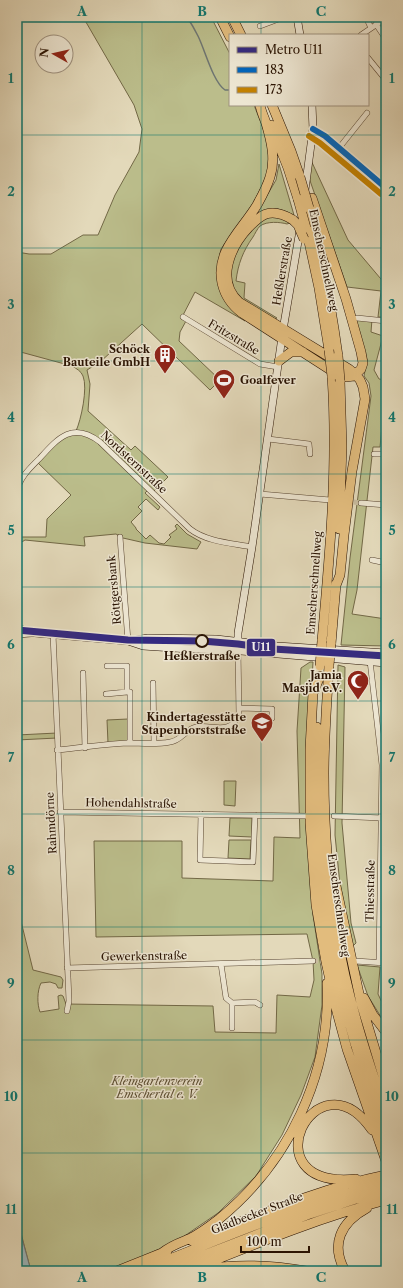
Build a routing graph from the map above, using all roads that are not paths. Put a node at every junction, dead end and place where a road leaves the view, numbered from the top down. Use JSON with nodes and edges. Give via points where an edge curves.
{"nodes":[{"id":1,"x":220,"y":17,"type":"edge"},
{"id":2,"x":232,"y":17,"type":"edge"},
{"id":3,"x":284,"y":17,"type":"edge"},
{"id":4,"x":297,"y":17,"type":"edge"},
{"id":5,"x":366,"y":17,"type":"edge"},
{"id":6,"x":386,"y":18,"type":"edge"},
{"id":7,"x":376,"y":24,"type":"junction"},
{"id":8,"x":260,"y":26,"type":"dead end"},
{"id":9,"x":370,"y":28,"type":"junction"},
{"id":10,"x":240,"y":34,"type":"edge"},
{"id":11,"x":300,"y":34,"type":"edge"},
{"id":12,"x":362,"y":34,"type":"edge"},
{"id":13,"x":229,"y":35,"type":"edge"},
{"id":14,"x":386,"y":40,"type":"edge"},
{"id":15,"x":369,"y":59,"type":"edge"},
{"id":16,"x":386,"y":80,"type":"edge"},
{"id":17,"x":262,"y":106,"type":"edge"},
{"id":18,"x":262,"y":106,"type":"edge"},
{"id":19,"x":272,"y":106,"type":"edge"},
{"id":20,"x":312,"y":106,"type":"edge"},
{"id":21,"x":367,"y":113,"type":"dead end"},
{"id":22,"x":313,"y":130,"type":"junction"},
{"id":23,"x":339,"y":148,"type":"junction"},
{"id":24,"x":301,"y":174,"type":"junction"},
{"id":25,"x":386,"y":188,"type":"edge"},
{"id":26,"x":319,"y":288,"type":"junction"},
{"id":27,"x":183,"y":317,"type":"dead end"},
{"id":28,"x":358,"y":318,"type":"dead end"},
{"id":29,"x":386,"y":322,"type":"edge"},
{"id":30,"x":283,"y":334,"type":"junction"},
{"id":31,"x":304,"y":352,"type":"junction"},
{"id":32,"x":279,"y":364,"type":"junction"},
{"id":33,"x":356,"y":374,"type":"junction"},
{"id":34,"x":268,"y":439,"type":"junction"},
{"id":35,"x":310,"y":454,"type":"dead end"},
{"id":36,"x":374,"y":454,"type":"dead end"},
{"id":37,"x":386,"y":454,"type":"edge"},
{"id":38,"x":17,"y":491,"type":"edge"},
{"id":39,"x":260,"y":494,"type":"junction"},
{"id":40,"x":330,"y":500,"type":"dead end"},
{"id":41,"x":361,"y":503,"type":"tunnel mouth"},
{"id":42,"x":386,"y":505,"type":"edge"},
{"id":43,"x":120,"y":537,"type":"dead end"},
{"id":44,"x":252,"y":546,"type":"junction"},
{"id":45,"x":372,"y":560,"type":"dead end"},
{"id":46,"x":386,"y":563,"type":"edge"},
{"id":47,"x":336,"y":588,"type":"junction"},
{"id":48,"x":17,"y":628,"type":"edge"},
{"id":49,"x":35,"y":633,"type":"junction"},
{"id":50,"x":17,"y":634,"type":"edge"},
{"id":51,"x":53,"y":634,"type":"junction"},
{"id":52,"x":128,"y":641,"type":"junction"},
{"id":53,"x":238,"y":641,"type":"junction"},
{"id":54,"x":326,"y":643,"type":"junction"},
{"id":55,"x":238,"y":651,"type":"junction"},
{"id":56,"x":369,"y":652,"type":"junction"},
{"id":57,"x":386,"y":653,"type":"edge"},
{"id":58,"x":370,"y":662,"type":"junction"},
{"id":59,"x":386,"y":663,"type":"edge"},
{"id":60,"x":107,"y":666,"type":"dead end"},
{"id":61,"x":325,"y":666,"type":"junction"},
{"id":62,"x":83,"y":673,"type":"dead end"},
{"id":63,"x":320,"y":676,"type":"junction"},
{"id":64,"x":153,"y":683,"type":"dead end"},
{"id":65,"x":127,"y":692,"type":"junction"},
{"id":66,"x":106,"y":694,"type":"dead end"},
{"id":67,"x":240,"y":708,"type":"junction"},
{"id":68,"x":272,"y":718,"type":"dead end"},
{"id":69,"x":130,"y":743,"type":"junction"},
{"id":70,"x":154,"y":743,"type":"junction"},
{"id":71,"x":85,"y":748,"type":"junction"},
{"id":72,"x":57,"y":750,"type":"junction"},
{"id":73,"x":324,"y":802,"type":"junction"},
{"id":74,"x":60,"y":812,"type":"junction"},
{"id":75,"x":201,"y":814,"type":"junction"},
{"id":76,"x":255,"y":816,"type":"junction"},
{"id":77,"x":307,"y":816,"type":"dead end"},
{"id":78,"x":334,"y":816,"type":"dead end"},
{"id":79,"x":382,"y":818,"type":"junction"},
{"id":80,"x":383,"y":866,"type":"edge"},
{"id":81,"x":313,"y":961,"type":"tunnel mouth"},
{"id":82,"x":355,"y":961,"type":"dead end"},
{"id":83,"x":326,"y":962,"type":"junction"},
{"id":84,"x":378,"y":963,"type":"junction"},
{"id":85,"x":221,"y":964,"type":"junction"},
{"id":86,"x":386,"y":964,"type":"edge"},
{"id":87,"x":68,"y":968,"type":"junction"},
{"id":88,"x":355,"y":975,"type":"junction"},
{"id":89,"x":232,"y":1003,"type":"junction"},
{"id":90,"x":260,"y":1005,"type":"dead end"},
{"id":91,"x":66,"y":1011,"type":"dead end"},
{"id":92,"x":232,"y":1028,"type":"dead end"},
{"id":93,"x":386,"y":1032,"type":"edge"},
{"id":94,"x":386,"y":1086,"type":"edge"},
{"id":95,"x":386,"y":1113,"type":"edge"},
{"id":96,"x":386,"y":1136,"type":"edge"},
{"id":97,"x":381,"y":1145,"type":"junction"},
{"id":98,"x":386,"y":1161,"type":"edge"},
{"id":99,"x":385,"y":1180,"type":"edge"},
{"id":100,"x":386,"y":1192,"type":"edge"},
{"id":101,"x":386,"y":1201,"type":"edge"},
{"id":102,"x":162,"y":1253,"type":"junction"},
{"id":103,"x":117,"y":1271,"type":"edge"},
{"id":104,"x":139,"y":1271,"type":"edge"},
{"id":105,"x":163,"y":1271,"type":"edge"},
{"id":106,"x":188,"y":1271,"type":"edge"},
{"id":107,"x":194,"y":1271,"type":"edge"},
{"id":108,"x":306,"y":1271,"type":"edge"},
{"id":109,"x":345,"y":1271,"type":"edge"}],
"edges":[{"from":1,"to":13,"type":"highway"},
{"from":2,"to":10,"type":"highway"},
{"from":3,"to":8,"type":"street"},
{"from":4,"to":11,"type":"main road"},
{"from":5,"to":9,"type":"street"},
{"from":6,"to":7,"type":"street"},
{"from":7,"to":9,"type":"street"},
{"from":7,"to":14,"type":"street"},
{"from":9,"to":12,"type":"street"},
{"from":15,"to":16,"type":"street"},
{"from":17,"to":26,"type":"highway","name":"Emscherschnellweg","bridge":true,"via":[[298,199]]},
{"from":18,"to":30,"type":"highway","via":[[273,152],[270,177],[257,206],[237,231],[225,252],[220,276],[226,295],[236,309]]},
{"from":19,"to":24,"type":"highway","name":"Emscherschnellweg"},
{"from":20,"to":22,"type":"main road","name":"Heßlerstraße"},
{"from":21,"to":23,"type":"street"},
{"from":22,"to":23,"type":"street"},
{"from":22,"to":30,"type":"main road","name":"Heßlerstraße"},
{"from":23,"to":25,"type":"street"},
{"from":24,"to":33,"type":"highway","via":[[312,198],[361,352],[363,363]]},
{"from":24,"to":47,"type":"highway","name":"Emscherschnellweg","bridge":true,"via":[[325,274],[338,356],[342,416]]},
{"from":26,"to":30,"type":"highway","bridge":true,"via":[[315,285],[304,238],[293,220],[274,213],[265,214],[244,233],[234,247],[227,267],[230,290],[236,299]]},
{"from":26,"to":54,"type":"highway","name":"Emscherschnellweg","bridge":true,"via":[[332,376],[334,452]]},
{"from":27,"to":32,"type":"street","name":"Fritzstraße","via":[[260,364]]},
{"from":28,"to":29,"type":"street"},
{"from":30,"to":31,"type":"highway"},
{"from":30,"to":32,"type":"main road","name":"Heßlerstraße"},
{"from":30,"to":33,"type":"highway","via":[[321,352]]},
{"from":31,"to":32,"type":"highway","via":[[291,352]]},
{"from":31,"to":33,"type":"highway","via":[[346,377]]},
{"from":32,"to":34,"type":"main road","name":"Heßlerstraße"},
{"from":33,"to":47,"type":"highway","via":[[363,387],[365,399]]},
{"from":34,"to":35,"type":"street","via":[[309,444]]},
{"from":34,"to":39,"type":"main road","name":"Heßlerstraße"},
{"from":36,"to":37,"type":"street"},
{"from":38,"to":44,"type":"street","name":"Nordsternstraße","via":[[24,474],[56,440],[70,433],[82,432],[100,442],[198,535]]},
{"from":39,"to":40,"type":"street"},
{"from":39,"to":44,"type":"main road","name":"Heßlerstraße"},
{"from":41,"to":42,"type":"street"},
{"from":43,"to":52,"type":"street","name":"Röttgersbank"},
{"from":44,"to":53,"type":"main road","name":"Heßlerstraße"},
{"from":45,"to":46,"type":"street"},
{"from":47,"to":54,"type":"highway","name":"Emscherschnellweg"},
{"from":48,"to":49,"type":"main road"},
{"from":49,"to":50,"type":"main road"},
{"from":49,"to":51,"type":"main road"},
{"from":51,"to":52,"type":"main road"},
{"from":51,"to":72,"type":"street","name":"Rahmdörne"},
{"from":52,"to":53,"type":"main road","via":[[160,638]]},
{"from":52,"to":55,"type":"main road","via":[[143,646]]},
{"from":53,"to":55,"type":"main road","name":"Heßlerstraße"},
{"from":53,"to":56,"type":"main road"},
{"from":54,"to":61,"type":"highway","name":"Emscherschnellweg","bridge":true},
{"from":55,"to":58,"type":"main road"},
{"from":55,"to":67,"type":"street"},
{"from":56,"to":57,"type":"main road"},
{"from":56,"to":58,"type":"street","name":"Thiesstraße"},
{"from":58,"to":59,"type":"main road"},
{"from":58,"to":79,"type":"street","name":"Thiesstraße","via":[[382,765]]},
{"from":60,"to":65,"type":"street","via":[[127,666]]},
{"from":61,"to":63,"type":"highway","name":"Emscherschnellweg"},
{"from":61,"to":73,"type":"highway","name":"Emscherschnellweg"},
{"from":62,"to":71,"type":"street"},
{"from":63,"to":83,"type":"highway","via":[[313,693],[310,823],[316,905]]},
{"from":63,"to":96,"type":"highway","name":"Emscherschnellweg","via":[[316,809],[319,859],[327,918],[348,1019]]},
{"from":64,"to":70,"type":"street"},
{"from":65,"to":66,"type":"street"},
{"from":65,"to":69,"type":"street","via":[[130,692]]},
{"from":67,"to":68,"type":"street","via":[[272,708]]},
{"from":67,"to":70,"type":"street","via":[[237,720],[229,726],[196,727],[173,742]]},
{"from":69,"to":70,"type":"street"},
{"from":69,"to":71,"type":"street"},
{"from":71,"to":72,"type":"street"},
{"from":72,"to":74,"type":"street","name":"Rahmdörne"},
{"from":73,"to":88,"type":"highway","via":[[333,873]]},
{"from":73,"to":95,"type":"highway","name":"Emscherschnellweg","via":[[328,872],[337,936],[354,1010]]},
{"from":74,"to":75,"type":"street","name":"Hohendahlstraße"},
{"from":74,"to":87,"type":"street","name":"Rahmdörne"},
{"from":75,"to":76,"type":"street","name":"Hohendahlstraße"},
{"from":75,"to":76,"type":"street","via":[[200,860],[253,862]]},
{"from":76,"to":77,"type":"street","name":"Hohendahlstraße"},
{"from":78,"to":79,"type":"street"},
{"from":79,"to":80,"type":"street","name":"Thiesstraße"},
{"from":80,"to":84,"type":"street","name":"Thiesstraße"},
{"from":81,"to":85,"type":"street","name":"Gewerkenstraße"},
{"from":82,"to":84,"type":"street"},
{"from":83,"to":97,"type":"highway","via":[[347,1049]]},
{"from":83,"to":102,"type":"highway","via":[[327,1016],[321,1054],[294,1128],[266,1171],[232,1207],[190,1238]]},
{"from":84,"to":86,"type":"street"},
{"from":85,"to":87,"type":"street","name":"Gewerkenstraße"},
{"from":85,"to":89,"type":"street","via":[[226,998]]},
{"from":87,"to":91,"type":"street","name":"Rahmdörne","via":[[69,1001]]},
{"from":88,"to":93,"type":"highway","via":[[373,1016]]},
{"from":88,"to":94,"type":"highway","via":[[368,1030]]},
{"from":89,"to":90,"type":"street","via":[[255,1002]]},
{"from":89,"to":92,"type":"street"},
{"from":97,"to":98,"type":"highway"},
{"from":97,"to":99,"type":"highway","via":[[360,1115],[352,1109],[332,1105],[323,1107],[306,1119],[298,1137],[300,1157],[305,1166],[321,1176],[344,1180]]},
{"from":99,"to":102,"type":"highway","via":[[326,1192]]},
{"from":99,"to":104,"type":"highway","name":"Gladbecker Straße","via":[[298,1210]]},
{"from":100,"to":105,"type":"highway","name":"Gladbecker Straße","via":[[313,1213]]},
{"from":101,"to":106,"type":"highway","via":[[334,1215]]},
{"from":101,"to":109,"type":"highway","via":[[358,1214],[342,1231],[338,1241],[338,1252]]},
{"from":102,"to":103,"type":"highway"},
{"from":107,"to":108,"type":"highway","via":[[248,1265]]}]}
